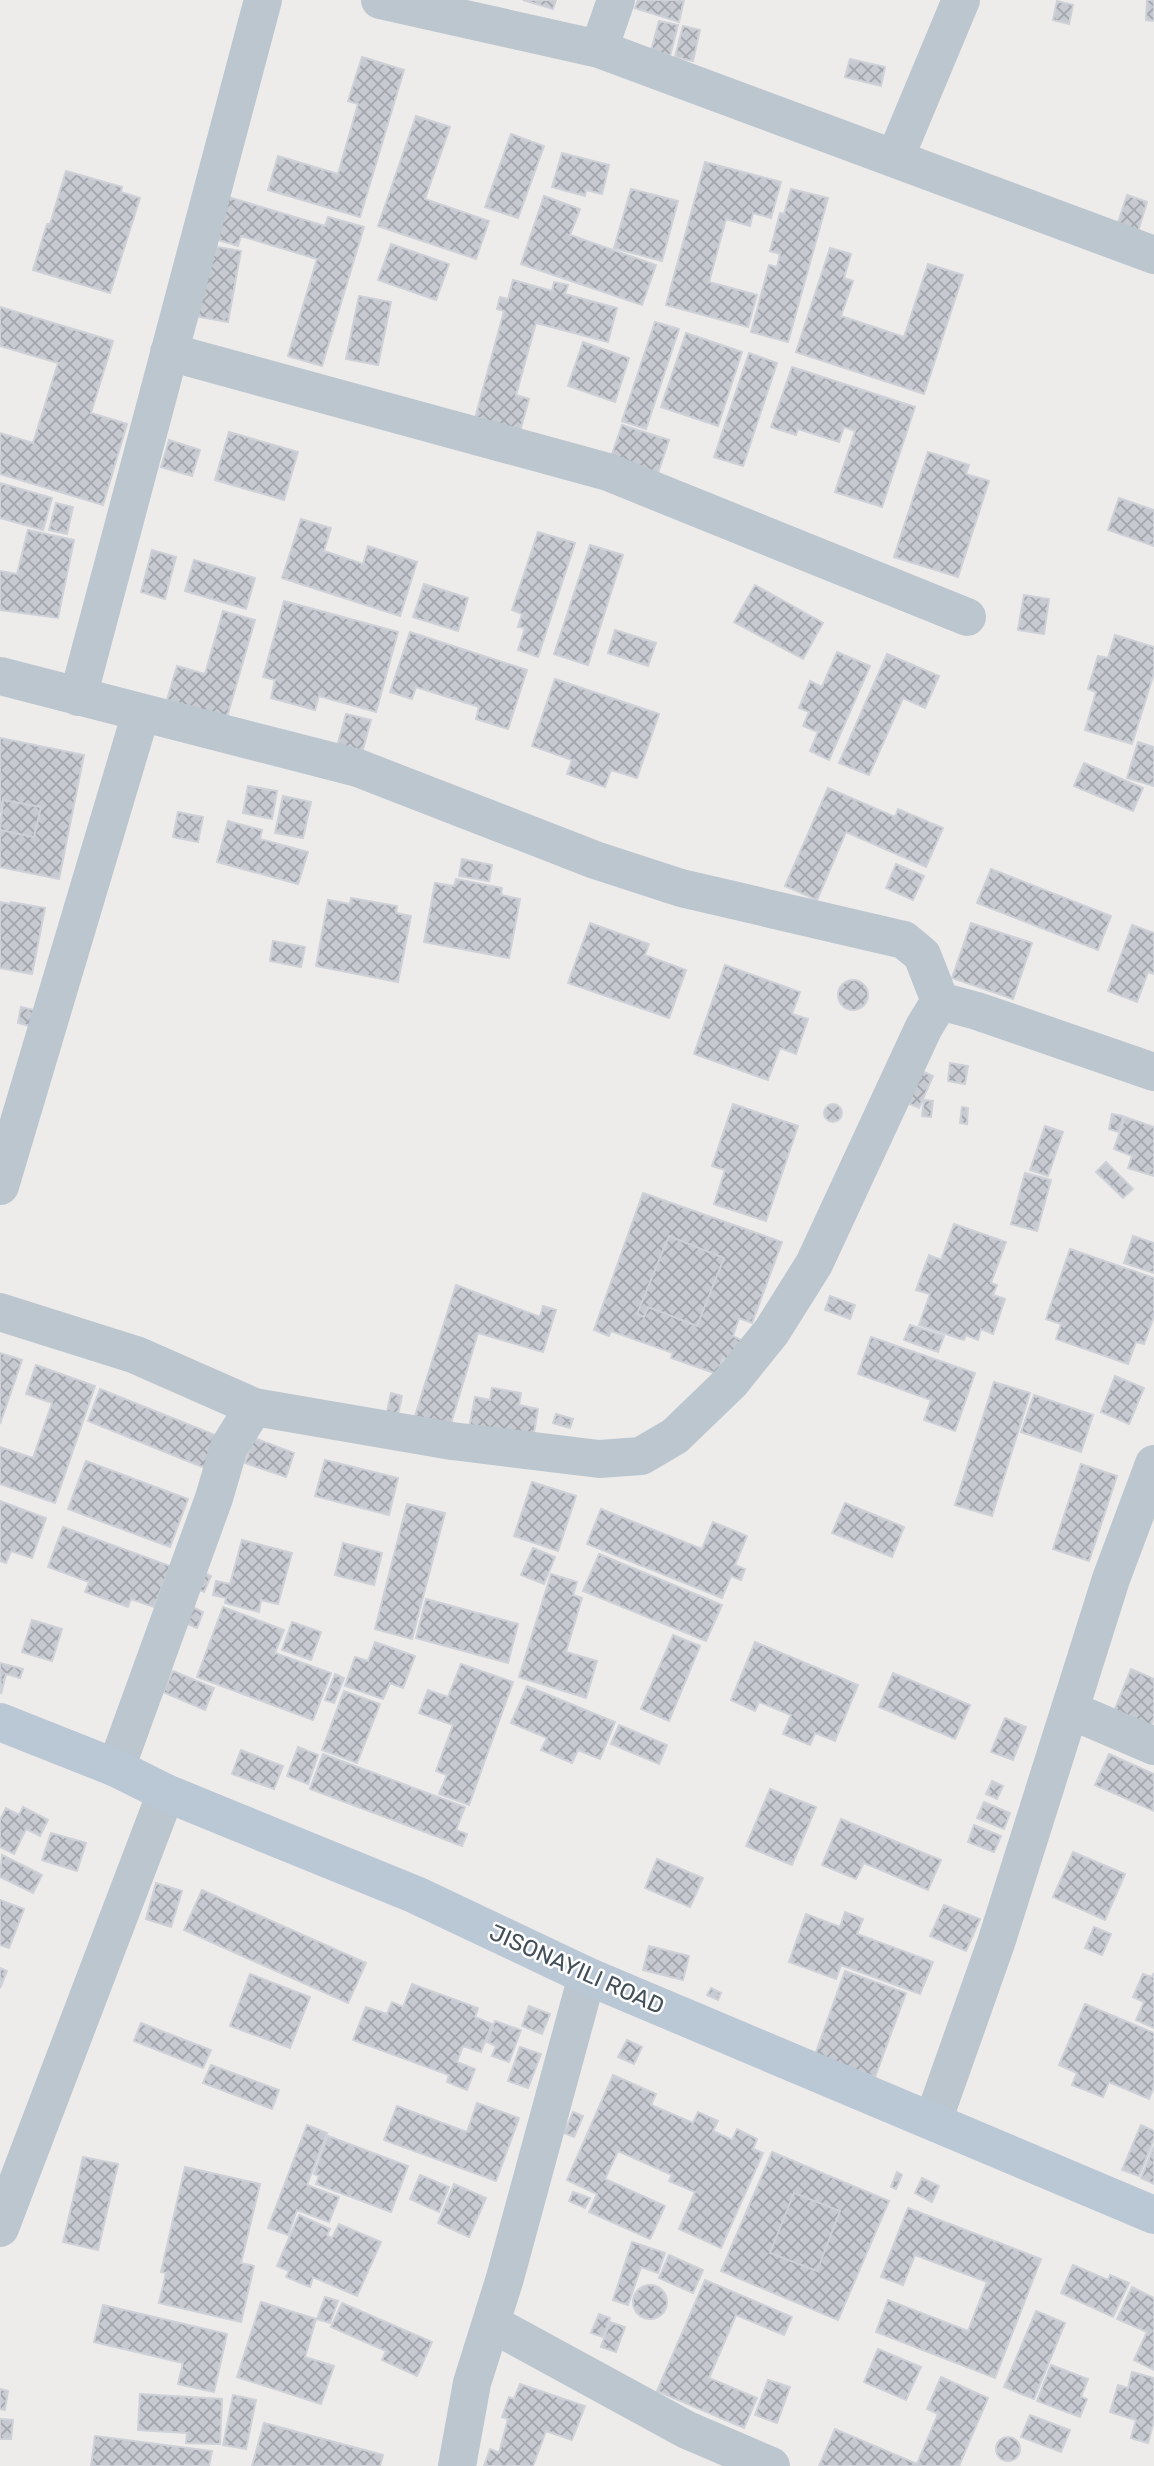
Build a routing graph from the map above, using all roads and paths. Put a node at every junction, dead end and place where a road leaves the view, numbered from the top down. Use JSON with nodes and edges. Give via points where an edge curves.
{"nodes":[{"id":1,"x":263,"y":0,"type":"edge"},
{"id":2,"x":380,"y":0,"type":"edge"},
{"id":3,"x":615,"y":0,"type":"edge"},
{"id":4,"x":961,"y":0,"type":"edge"},
{"id":5,"x":599,"y":50,"type":"junction"},
{"id":6,"x":895,"y":158,"type":"junction"},
{"id":7,"x":1154,"y":255,"type":"edge"},
{"id":8,"x":169,"y":352,"type":"junction"},
{"id":9,"x":967,"y":617,"type":"dead end"},
{"id":10,"x":0,"y":676,"type":"edge"},
{"id":11,"x":78,"y":697,"type":"junction"},
{"id":12,"x":141,"y":713,"type":"junction"},
{"id":13,"x":940,"y":1001,"type":"junction"},
{"id":14,"x":1154,"y":1072,"type":"edge"},
{"id":15,"x":0,"y":1186,"type":"edge"},
{"id":16,"x":0,"y":1312,"type":"edge"},
{"id":17,"x":254,"y":1408,"type":"junction"},
{"id":18,"x":1154,"y":1464,"type":"edge"},
{"id":19,"x":1070,"y":1710,"type":"junction"},
{"id":20,"x":0,"y":1722,"type":"edge"},
{"id":21,"x":1154,"y":1746,"type":"edge"},
{"id":22,"x":116,"y":1768,"type":"junction"},
{"id":23,"x":166,"y":1793,"type":"junction"},
{"id":24,"x":587,"y":1976,"type":"junction"},
{"id":25,"x":933,"y":2120,"type":"junction"},
{"id":26,"x":1154,"y":2215,"type":"edge"},
{"id":27,"x":0,"y":2228,"type":"edge"},
{"id":28,"x":491,"y":2323,"type":"junction"},
{"id":29,"x":457,"y":2466,"type":"edge"},
{"id":30,"x":771,"y":2466,"type":"edge"}],
"edges":[{"from":1,"to":8,"type":"street"},
{"from":2,"to":5,"type":"street"},
{"from":3,"to":5,"type":"street"},
{"from":4,"to":6,"type":"street"},
{"from":5,"to":6,"type":"street"},
{"from":6,"to":7,"type":"street"},
{"from":8,"to":9,"type":"street","via":[[608,472]]},
{"from":8,"to":11,"type":"street"},
{"from":10,"to":11,"type":"street"},
{"from":11,"to":12,"type":"street"},
{"from":12,"to":13,"type":"street","via":[[358,768],[595,860],[681,888],[904,940],[922,955]]},
{"from":12,"to":15,"type":"street"},
{"from":13,"to":14,"type":"street"},
{"from":13,"to":17,"type":"street","via":[[814,1264],[772,1331],[731,1382],[675,1436],[641,1457],[599,1459],[452,1441]]},
{"from":16,"to":17,"type":"street","via":[[136,1355]]},
{"from":17,"to":22,"type":"street","via":[[229,1447]]},
{"from":18,"to":19,"type":"street","via":[[1111,1579]]},
{"from":19,"to":21,"type":"street"},
{"from":19,"to":25,"type":"street","via":[[996,1943]]},
{"from":20,"to":22,"type":"street","name":"JISONAYILI ROAD"},
{"from":22,"to":23,"type":"street","name":"JISONAYILI ROAD"},
{"from":23,"to":24,"type":"street","name":"JISONAYILI ROAD","via":[[416,1895]]},
{"from":23,"to":27,"type":"street"},
{"from":24,"to":25,"type":"street","name":"JISONAYILI ROAD"},
{"from":24,"to":28,"type":"street"},
{"from":25,"to":26,"type":"street","name":"JISONAYILI ROAD"},
{"from":28,"to":29,"type":"street","via":[[472,2383]]},
{"from":28,"to":30,"type":"street","via":[[687,2430]]}]}
